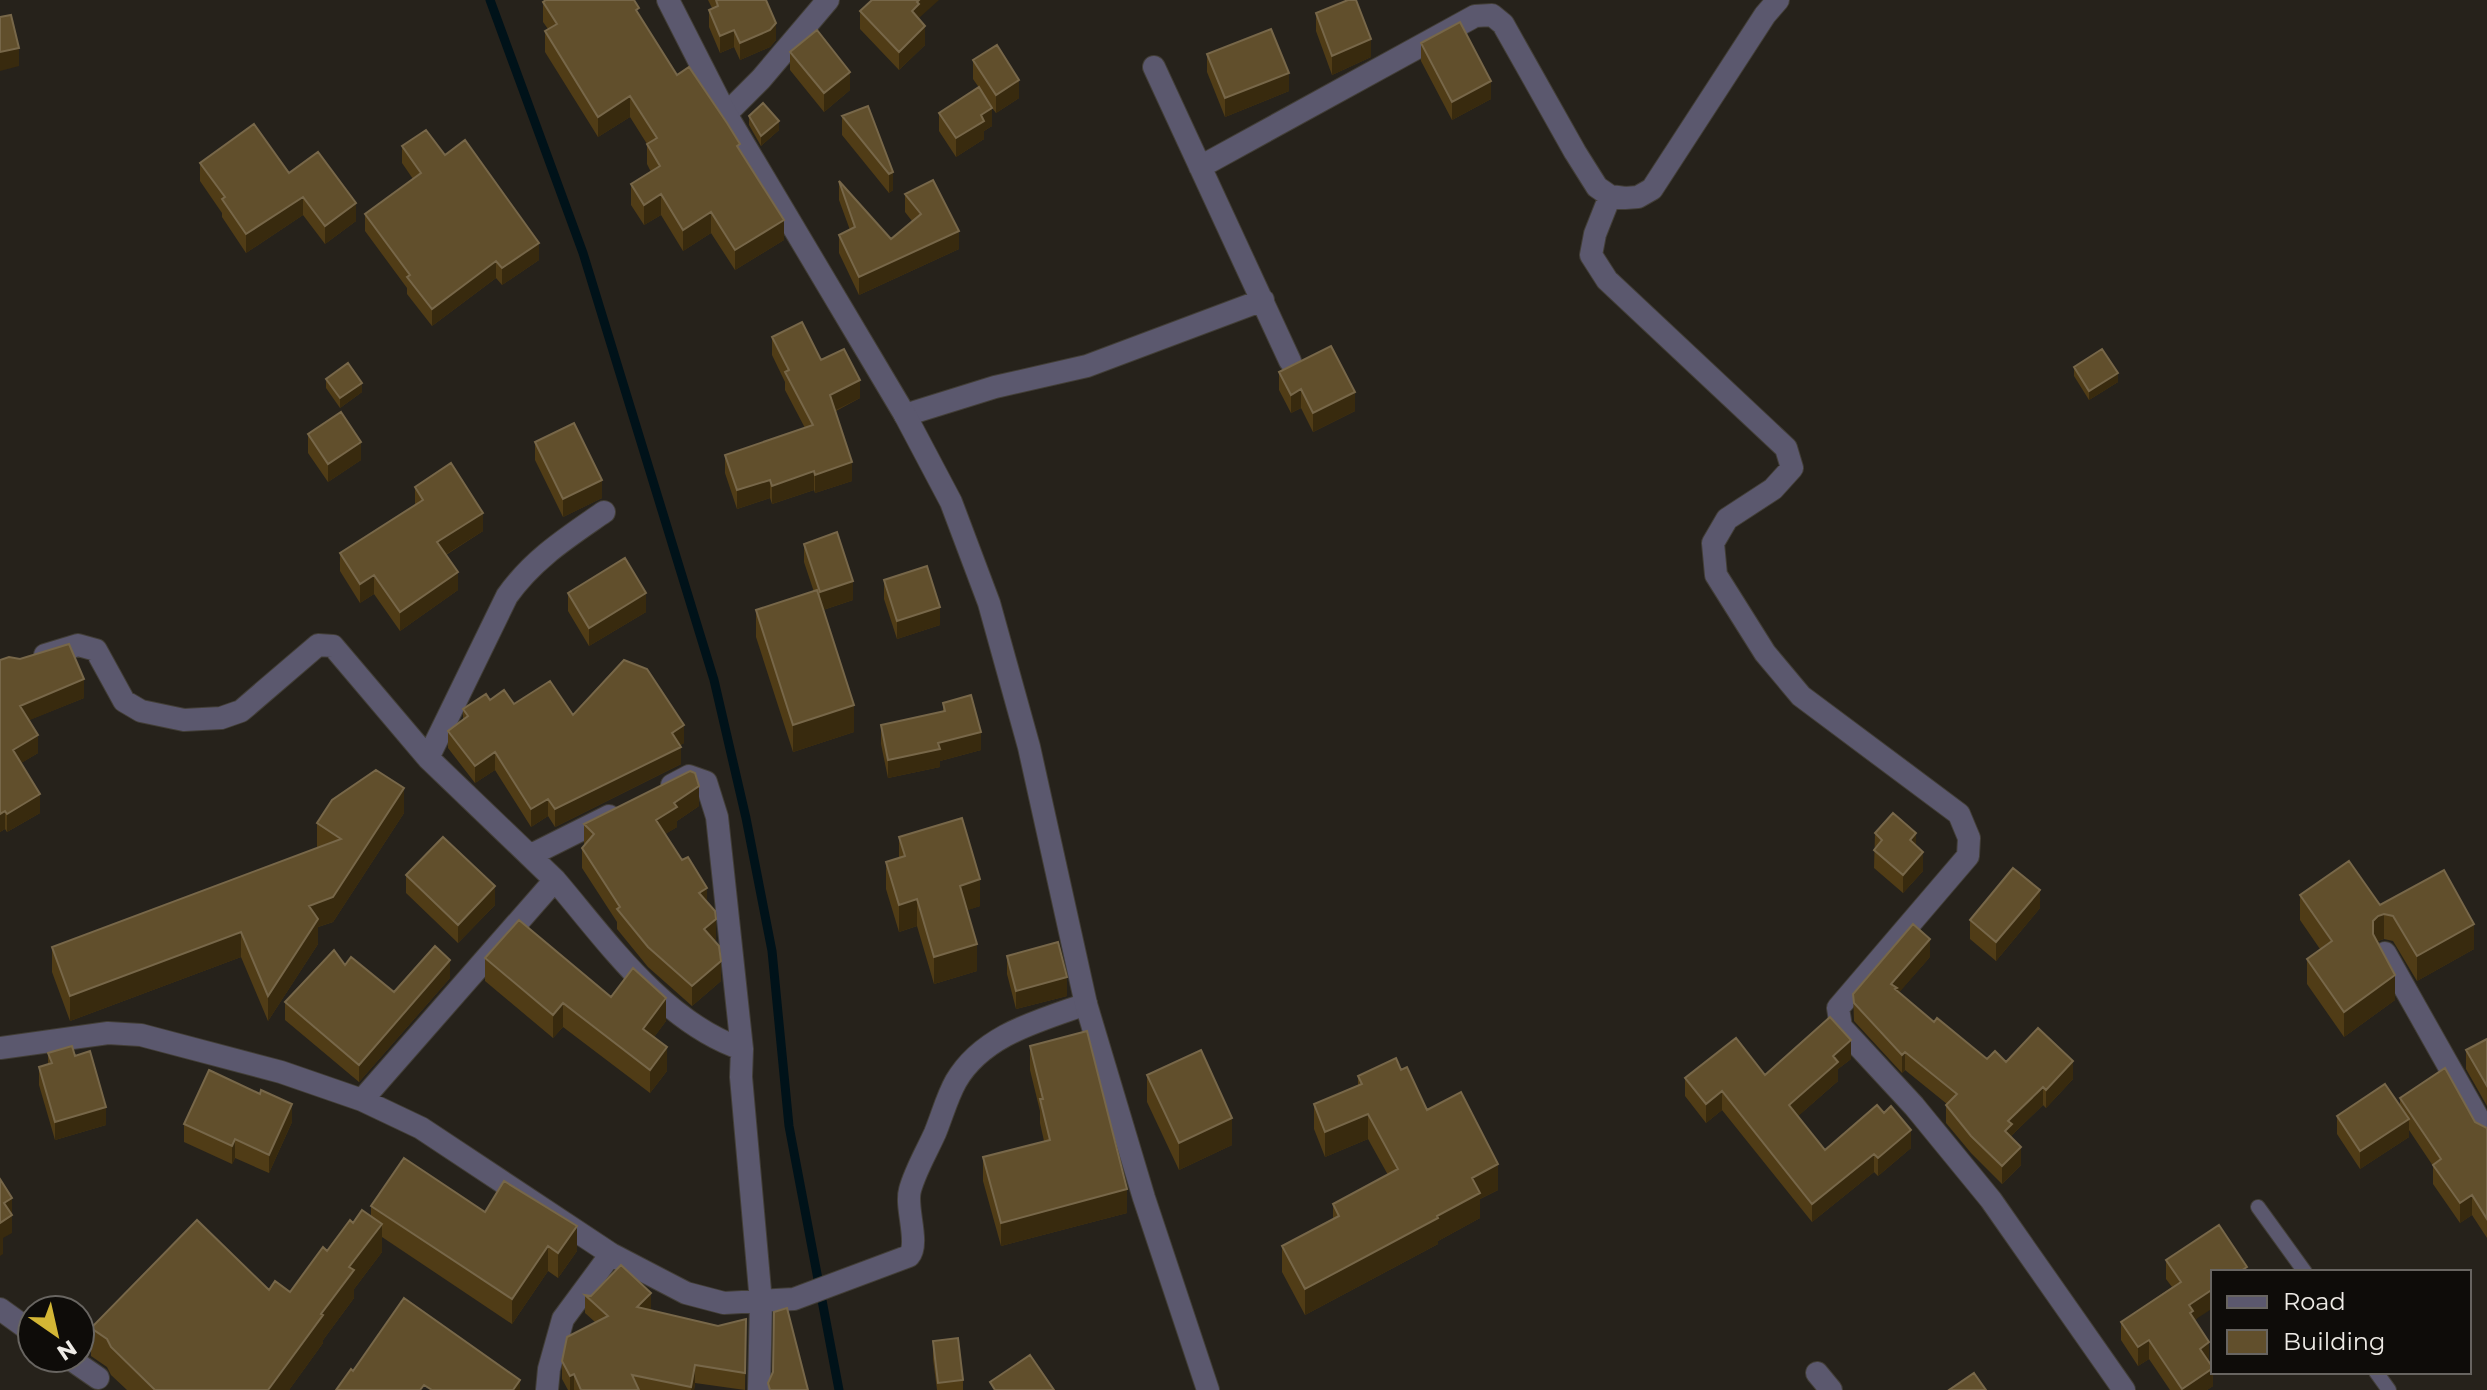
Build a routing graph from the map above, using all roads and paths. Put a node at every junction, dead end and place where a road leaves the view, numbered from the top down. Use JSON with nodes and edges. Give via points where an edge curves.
{"nodes":[{"id":1,"x":668,"y":0,"type":"edge"},
{"id":2,"x":828,"y":0,"type":"edge"},
{"id":3,"x":1778,"y":0,"type":"edge"},
{"id":4,"x":1154,"y":67,"type":"dead end"},
{"id":5,"x":726,"y":114,"type":"junction"},
{"id":6,"x":1200,"y":167,"type":"junction"},
{"id":7,"x":1610,"y":196,"type":"junction"},
{"id":8,"x":1263,"y":300,"type":"junction"},
{"id":9,"x":1290,"y":361,"type":"dead end"},
{"id":10,"x":905,"y":415,"type":"junction"},
{"id":11,"x":604,"y":512,"type":"dead end"},
{"id":12,"x":28,"y":660,"type":"edge"},
{"id":13,"x":428,"y":758,"type":"junction"},
{"id":14,"x":650,"y":796,"type":"edge"},
{"id":15,"x":623,"y":809,"type":"edge"},
{"id":16,"x":531,"y":855,"type":"junction"},
{"id":17,"x":548,"y":888,"type":"junction"},
{"id":18,"x":2385,"y":953,"type":"edge"},
{"id":19,"x":1086,"y":1004,"type":"junction"},
{"id":20,"x":0,"y":1048,"type":"edge"},
{"id":21,"x":741,"y":1063,"type":"junction"},
{"id":22,"x":362,"y":1100,"type":"junction"},
{"id":23,"x":2487,"y":1134,"type":"edge"},
{"id":24,"x":2258,"y":1207,"type":"dead end"},
{"id":25,"x":611,"y":1254,"type":"junction"},
{"id":26,"x":2304,"y":1270,"type":"edge"},
{"id":27,"x":761,"y":1302,"type":"junction"},
{"id":28,"x":92,"y":1374,"type":"edge"},
{"id":29,"x":98,"y":1378,"type":"dead end"},
{"id":30,"x":547,"y":1390,"type":"edge"},
{"id":31,"x":759,"y":1390,"type":"edge"},
{"id":32,"x":1208,"y":1390,"type":"edge"},
{"id":33,"x":2124,"y":1390,"type":"edge"}],
"edges":[{"from":1,"to":5,"type":"street"},
{"from":2,"to":5,"type":"street"},
{"from":3,"to":7,"type":"street","via":[[1652,189],[1638,197]]},
{"from":4,"to":6,"type":"street"},
{"from":5,"to":10,"type":"street"},
{"from":6,"to":7,"type":"street","via":[[1475,16],[1492,15],[1503,24],[1597,187]]},
{"from":6,"to":8,"type":"street"},
{"from":7,"to":33,"type":"street","via":[[1591,255],[1607,280],[1786,448],[1792,468],[1773,489],[1727,519],[1713,543],[1716,575],[1765,653],[1801,696],[1959,814],[1969,838],[1968,856],[1838,1008],[1841,1027],[1991,1200]]},
{"from":8,"to":9,"type":"street"},
{"from":8,"to":10,"type":"street","via":[[1087,366]]},
{"from":10,"to":19,"type":"street","via":[[951,502],[989,603],[1029,747]]},
{"from":11,"to":13,"type":"street","via":[[543,555],[507,596]]},
{"from":12,"to":13,"type":"street","via":[[78,645],[96,650],[124,701],[141,711],[184,720],[241,711],[318,645],[333,646]]},
{"from":13,"to":16,"type":"street"},
{"from":14,"to":21,"type":"street","via":[[689,776],[706,782],[717,817]]},
{"from":15,"to":16,"type":"street"},
{"from":16,"to":17,"type":"street"},
{"from":17,"to":21,"type":"street","via":[[675,1011]]},
{"from":17,"to":22,"type":"street"},
{"from":18,"to":23,"type":"street"},
{"from":19,"to":27,"type":"street","via":[[1030,1024],[992,1043],[968,1063],[910,1191],[912,1252],[794,1299]]},
{"from":19,"to":32,"type":"street"},
{"from":20,"to":22,"type":"street","via":[[108,1033],[141,1035],[281,1072]]},
{"from":21,"to":27,"type":"street"},
{"from":22,"to":25,"type":"street","via":[[421,1128]]},
{"from":24,"to":26,"type":"lane"},
{"from":25,"to":27,"type":"street","via":[[686,1293],[724,1303]]},
{"from":25,"to":30,"type":"street","via":[[563,1319]]},
{"from":27,"to":31,"type":"street"},
{"from":28,"to":29,"type":"street"}]}
